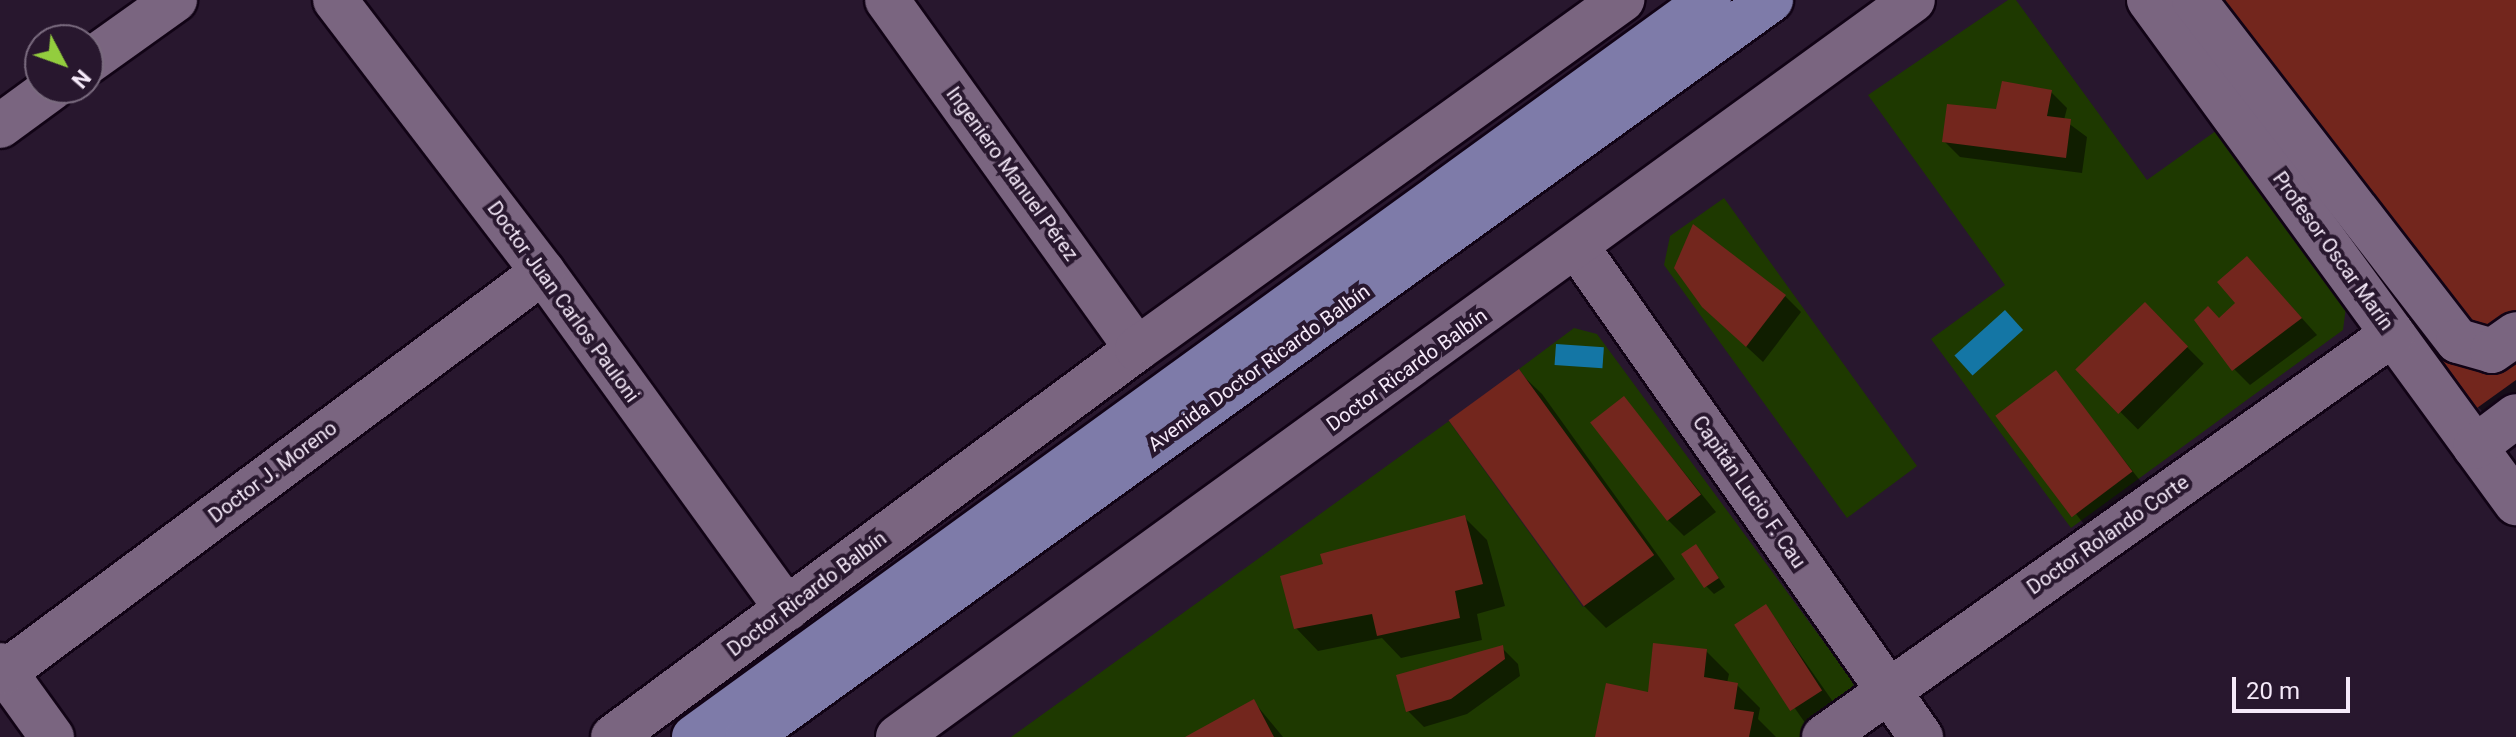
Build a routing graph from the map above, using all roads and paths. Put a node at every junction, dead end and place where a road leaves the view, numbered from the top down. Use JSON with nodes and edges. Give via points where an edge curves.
{"nodes":[{"id":1,"x":175,"y":0,"type":"edge"},
{"id":2,"x":335,"y":0,"type":"edge"},
{"id":3,"x":1622,"y":0,"type":"edge"},
{"id":4,"x":1709,"y":0,"type":"edge"},
{"id":5,"x":1771,"y":0,"type":"edge"},
{"id":6,"x":1913,"y":0,"type":"edge"},
{"id":7,"x":2149,"y":0,"type":"edge"},
{"id":8,"x":2194,"y":0,"type":"edge"},
{"id":9,"x":905,"y":6,"type":"edge"},
{"id":10,"x":104,"y":51,"type":"edge"},
{"id":11,"x":30,"y":104,"type":"edge"},
{"id":12,"x":0,"y":126,"type":"edge"},
{"id":13,"x":1577,"y":247,"type":"junction"},
{"id":14,"x":543,"y":272,"type":"junction"},
{"id":15,"x":2393,"y":334,"type":"junction"},
{"id":16,"x":2516,"y":334,"type":"edge"},
{"id":17,"x":1137,"y":349,"type":"junction"},
{"id":18,"x":2516,"y":416,"type":"edge"},
{"id":19,"x":2475,"y":447,"type":"junction"},
{"id":20,"x":2516,"y":503,"type":"edge"},
{"id":21,"x":787,"y":609,"type":"junction"},
{"id":22,"x":2,"y":669,"type":"edge"},
{"id":23,"x":1888,"y":690,"type":"junction"},
{"id":24,"x":52,"y":737,"type":"edge"},
{"id":25,"x":613,"y":737,"type":"edge"},
{"id":26,"x":694,"y":737,"type":"edge"},
{"id":27,"x":748,"y":737,"type":"edge"},
{"id":28,"x":898,"y":737,"type":"edge"},
{"id":29,"x":1824,"y":737,"type":"edge"},
{"id":30,"x":1921,"y":737,"type":"edge"}],
"edges":[{"from":1,"to":10,"type":"street"},
{"from":2,"to":14,"type":"street","name":"Doctor Juan Carlos Pauloni"},
{"from":3,"to":17,"type":"street","name":"Doctor Ricardo Balbín"},
{"from":4,"to":26,"type":"main road","name":"Avenida Doctor Ricardo Balbín"},
{"from":5,"to":27,"type":"main road","name":"Avenida Doctor Ricardo Balbín"},
{"from":6,"to":13,"type":"street","name":"Doctor Ricardo Balbín"},
{"from":7,"to":15,"type":"street","name":"Profesor Oscar Marín"},
{"from":8,"to":16,"type":"street","via":[[2458,341],[2492,351]]},
{"from":9,"to":17,"type":"street","name":"Ingeniero Manuel Pérez"},
{"from":11,"to":12,"type":"street"},
{"from":13,"to":23,"type":"street","name":"Capitán Lucio F. Cau"},
{"from":13,"to":28,"type":"street","name":"Doctor Ricardo Balbín"},
{"from":14,"to":21,"type":"street","name":"Doctor Juan Carlos Pauloni"},
{"from":14,"to":22,"type":"street","name":"Doctor J. Moreno"},
{"from":15,"to":19,"type":"street","name":"Profesor Oscar Marín"},
{"from":15,"to":23,"type":"street","name":"Doctor Rolando Corte"},
{"from":17,"to":21,"type":"street","name":"Doctor Ricardo Balbín"},
{"from":18,"to":19,"type":"street"},
{"from":19,"to":20,"type":"street","name":"Profesor Oscar Marín"},
{"from":21,"to":25,"type":"street","name":"Doctor Ricardo Balbín"},
{"from":22,"to":24,"type":"street"},
{"from":23,"to":29,"type":"street","name":"Doctor Rolando Corte"},
{"from":23,"to":30,"type":"street","name":"Capitán Lucio F. Cau"}]}
